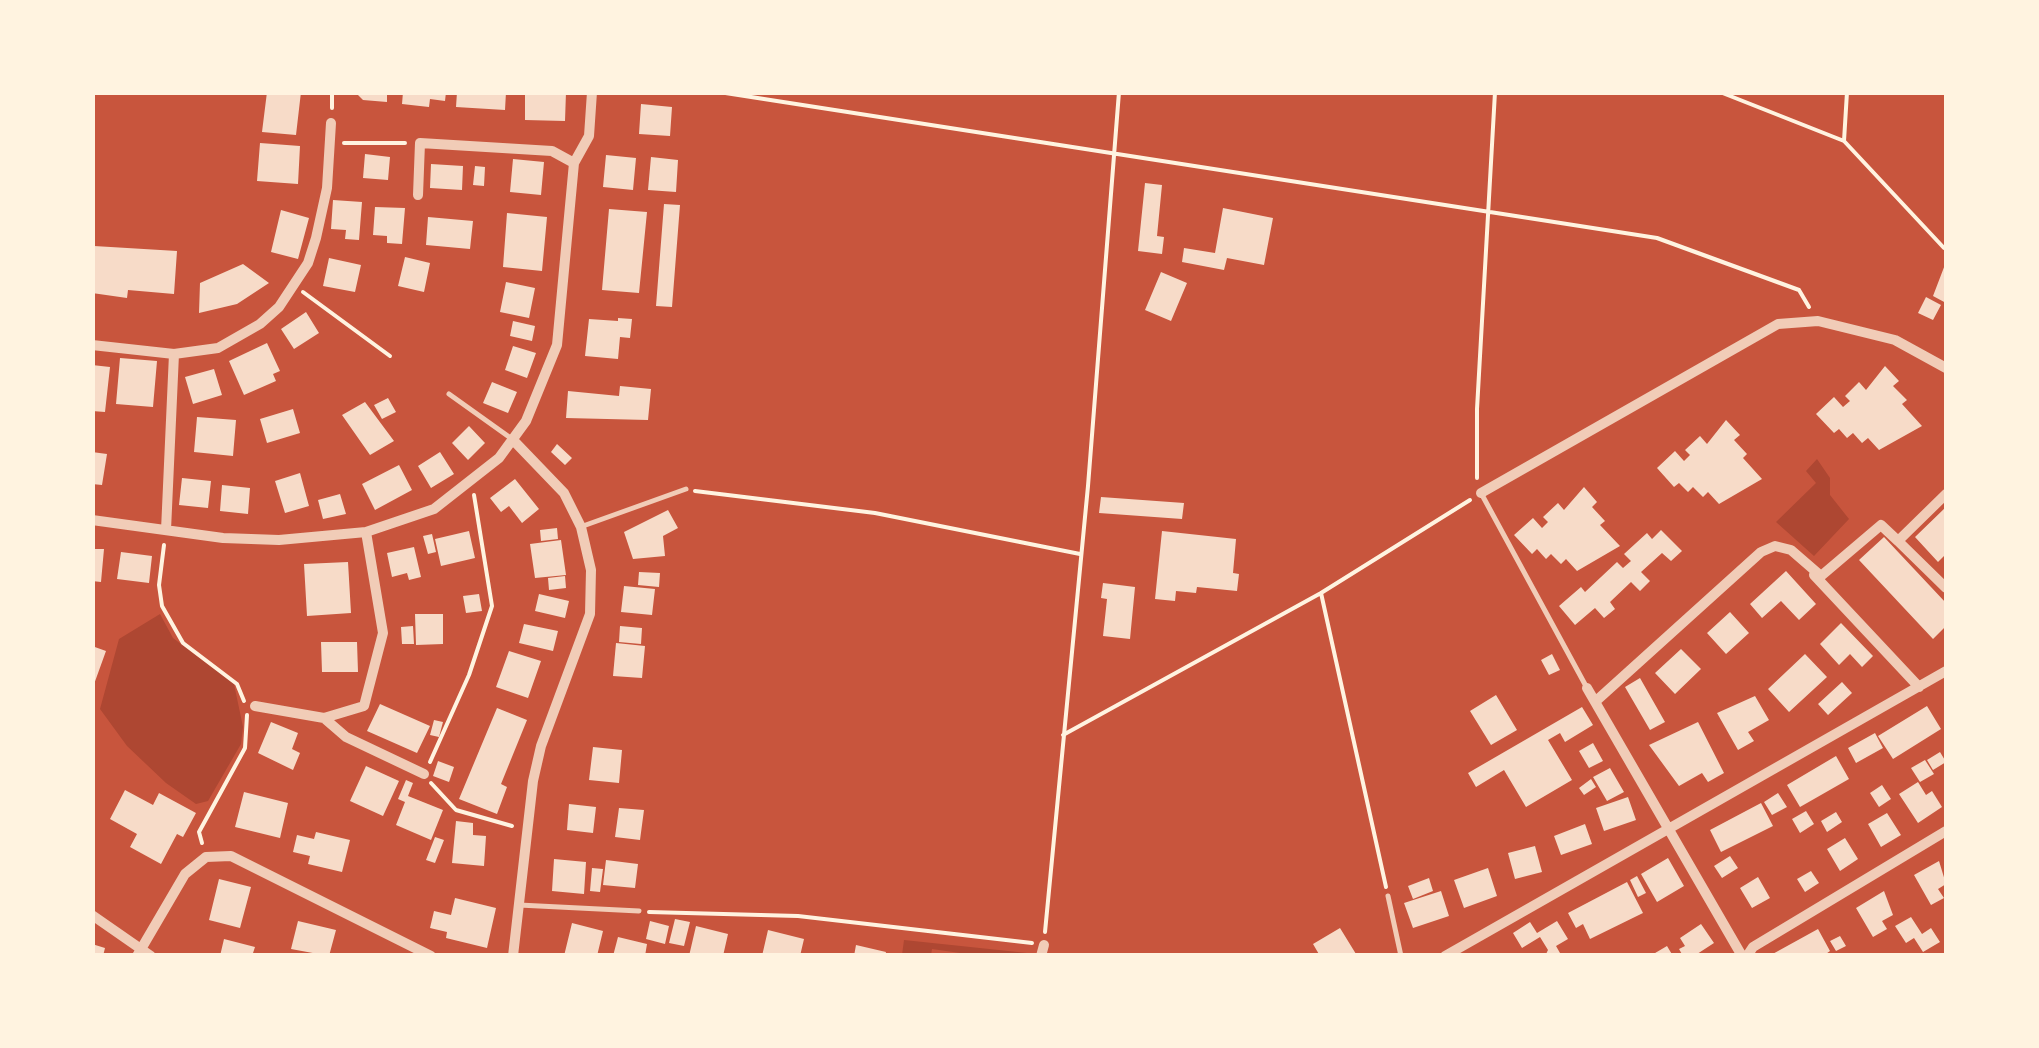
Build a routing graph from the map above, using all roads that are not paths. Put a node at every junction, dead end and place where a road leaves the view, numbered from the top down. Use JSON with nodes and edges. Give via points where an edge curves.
{"nodes":[{"id":1,"x":592,"y":92,"type":"edge"},
{"id":2,"x":330,"y":123,"type":"dead end"},
{"id":3,"x":574,"y":163,"type":"junction"},
{"id":4,"x":418,"y":195,"type":"dead end"},
{"id":5,"x":92,"y":345,"type":"edge"},
{"id":6,"x":174,"y":354,"type":"junction"},
{"id":7,"x":1946,"y":368,"type":"edge"},
{"id":8,"x":449,"y":394,"type":"dead end"},
{"id":9,"x":514,"y":441,"type":"junction"},
{"id":10,"x":686,"y":490,"type":"road end"},
{"id":11,"x":1482,"y":493,"type":"joint"},
{"id":12,"x":1946,"y":494,"type":"edge"},
{"id":13,"x":92,"y":520,"type":"edge"},
{"id":14,"x":580,"y":527,"type":"junction"},
{"id":15,"x":166,"y":530,"type":"junction"},
{"id":16,"x":366,"y":532,"type":"junction"},
{"id":17,"x":1898,"y":541,"type":"junction"},
{"id":18,"x":1814,"y":575,"type":"junction"},
{"id":19,"x":1946,"y":588,"type":"edge"},
{"id":20,"x":1946,"y":671,"type":"edge"},
{"id":21,"x":1919,"y":687,"type":"junction"},
{"id":22,"x":1588,"y":688,"type":"joint"},
{"id":23,"x":1596,"y":701,"type":"junction"},
{"id":24,"x":254,"y":706,"type":"dead end"},
{"id":25,"x":324,"y":718,"type":"junction"},
{"id":26,"x":424,"y":774,"type":"road end"},
{"id":27,"x":1668,"y":827,"type":"junction"},
{"id":28,"x":1946,"y":831,"type":"edge"},
{"id":29,"x":1388,"y":896,"type":"road end"},
{"id":30,"x":519,"y":905,"type":"junction"},
{"id":31,"x":639,"y":911,"type":"road end"},
{"id":32,"x":92,"y":915,"type":"edge"},
{"id":33,"x":143,"y":954,"type":"edge"},
{"id":34,"x":431,"y":956,"type":"edge"},
{"id":35,"x":513,"y":956,"type":"edge"},
{"id":36,"x":1401,"y":956,"type":"edge"},
{"id":37,"x":1445,"y":956,"type":"edge"},
{"id":38,"x":1744,"y":956,"type":"edge"}],
"edges":[{"from":1,"to":3,"type":"street","via":[[588,136]]},
{"from":2,"to":6,"type":"street","via":[[323,215],[295,287],[260,324],[218,348]]},
{"from":3,"to":4,"type":"street","via":[[552,151],[420,143]]},
{"from":3,"to":9,"type":"street","via":[[557,345]]},
{"from":5,"to":6,"type":"street"},
{"from":6,"to":15,"type":"street"},
{"from":7,"to":11,"type":"street","via":[[1895,340],[1818,321],[1778,324]]},
{"from":8,"to":9,"type":"lane"},
{"from":9,"to":14,"type":"street","via":[[564,493]]},
{"from":9,"to":16,"type":"street","via":[[434,509]]},
{"from":10,"to":14,"type":"lane"},
{"from":11,"to":22,"type":"lane"},
{"from":12,"to":17,"type":"street"},
{"from":13,"to":15,"type":"street"},
{"from":14,"to":30,"type":"street","via":[[591,570],[590,614],[541,746]]},
{"from":15,"to":16,"type":"street","via":[[279,540]]},
{"from":16,"to":25,"type":"street","via":[[383,633],[376,672],[364,706]]},
{"from":17,"to":18,"type":"street","via":[[1880,524]]},
{"from":17,"to":19,"type":"street"},
{"from":18,"to":21,"type":"street"},
{"from":18,"to":23,"type":"street","via":[[1791,550],[1775,546],[1761,552]]},
{"from":20,"to":21,"type":"street"},
{"from":21,"to":27,"type":"street"},
{"from":22,"to":23,"type":"street"},
{"from":23,"to":27,"type":"street"},
{"from":24,"to":25,"type":"street"},
{"from":25,"to":26,"type":"street","via":[[346,737]]},
{"from":27,"to":37,"type":"street"},
{"from":27,"to":38,"type":"street"},
{"from":28,"to":38,"type":"street"},
{"from":29,"to":36,"type":"lane"},
{"from":30,"to":31,"type":"lane"},
{"from":30,"to":35,"type":"street"},
{"from":32,"to":33,"type":"street"},
{"from":33,"to":34,"type":"street","via":[[185,874],[206,857],[231,856]]}]}
